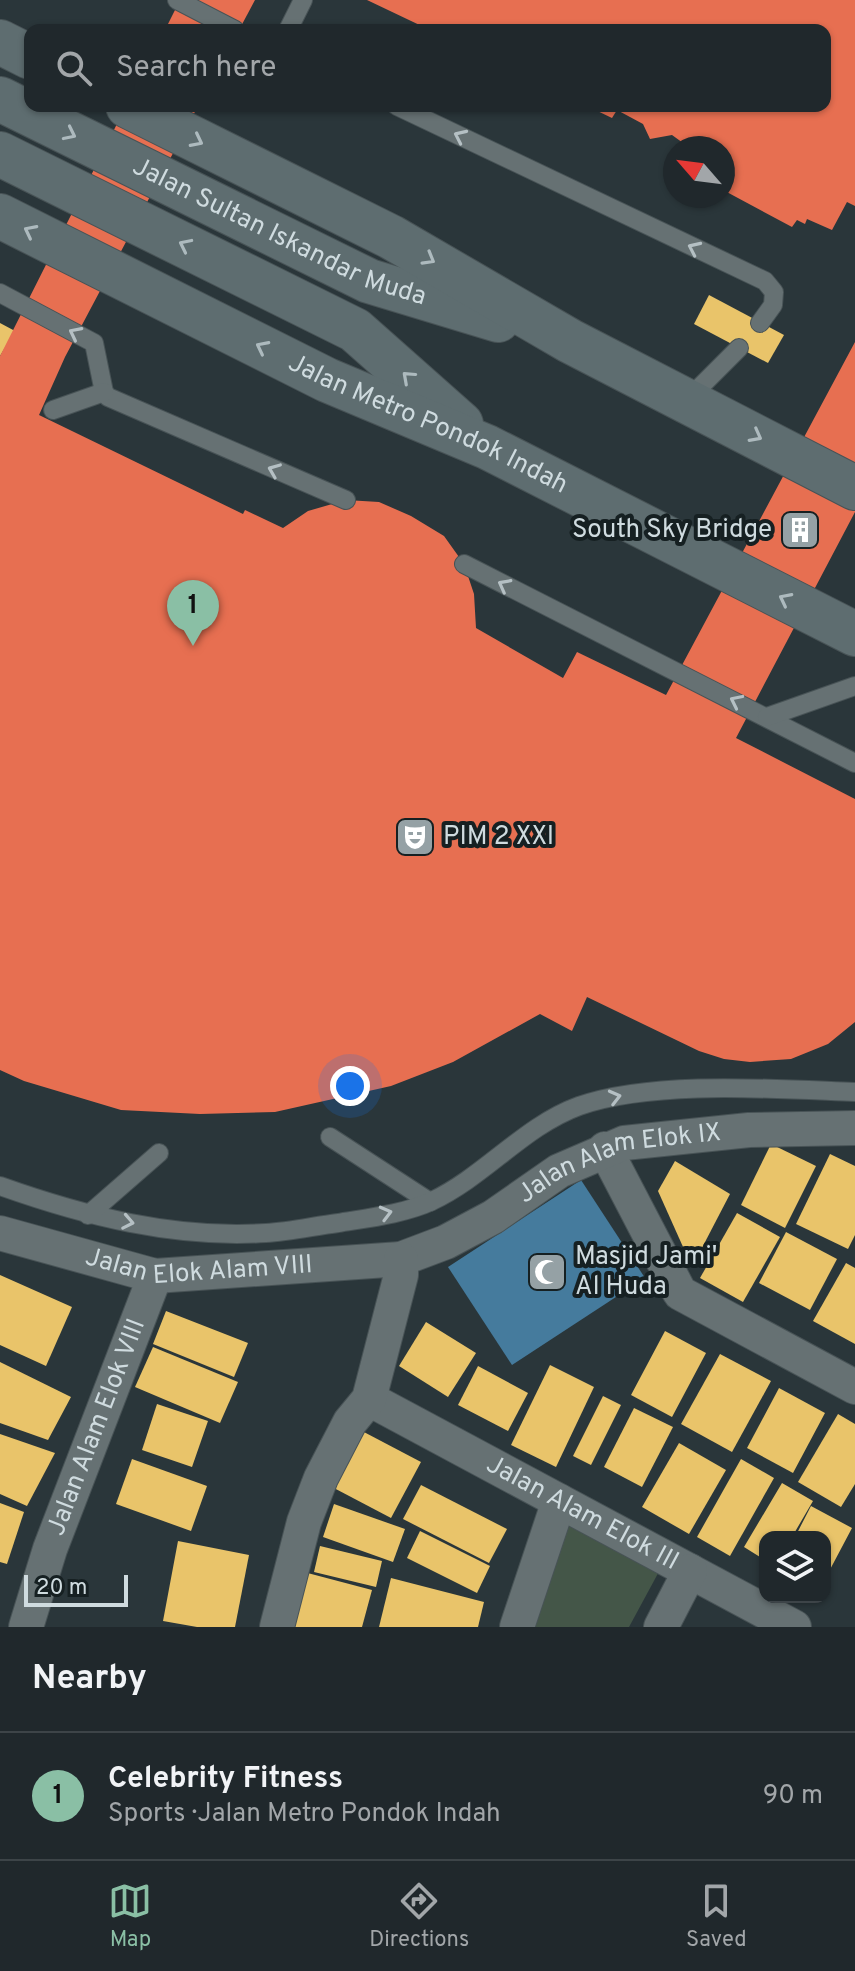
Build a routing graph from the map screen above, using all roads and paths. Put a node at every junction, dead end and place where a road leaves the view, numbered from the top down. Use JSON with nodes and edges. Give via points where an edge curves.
{"nodes":[{"id":1,"x":177,"y":0,"type":"edge"},
{"id":2,"x":303,"y":0,"type":"edge"},
{"id":3,"x":223,"y":24,"type":"edge"},
{"id":4,"x":291,"y":24,"type":"edge"},
{"id":5,"x":0,"y":42,"type":"edge"},
{"id":6,"x":24,"y":54,"type":"edge"},
{"id":7,"x":0,"y":99,"type":"edge"},
{"id":8,"x":24,"y":111,"type":"edge"},
{"id":9,"x":26,"y":112,"type":"edge"},
{"id":10,"x":140,"y":112,"type":"edge"},
{"id":11,"x":410,"y":112,"type":"edge"},
{"id":12,"x":0,"y":154,"type":"edge"},
{"id":13,"x":0,"y":216,"type":"edge"},
{"id":14,"x":0,"y":293,"type":"edge"},
{"id":15,"x":760,"y":323,"type":"dead end"},
{"id":16,"x":570,"y":341,"type":"junction"},
{"id":17,"x":739,"y":348,"type":"dead end"},
{"id":18,"x":104,"y":392,"type":"junction"},
{"id":19,"x":687,"y":400,"type":"junction"},
{"id":20,"x":53,"y":410,"type":"dead end"},
{"id":21,"x":487,"y":447,"type":"junction"},
{"id":22,"x":855,"y":488,"type":"edge"},
{"id":23,"x":346,"y":500,"type":"dead end"},
{"id":24,"x":464,"y":564,"type":"dead end"},
{"id":25,"x":855,"y":634,"type":"edge"},
{"id":26,"x":855,"y":686,"type":"edge"},
{"id":27,"x":767,"y":717,"type":"junction"},
{"id":28,"x":855,"y":763,"type":"edge"},
{"id":29,"x":855,"y":1092,"type":"edge"},
{"id":30,"x":855,"y":1128,"type":"edge"},
{"id":31,"x":330,"y":1137,"type":"dead end"},
{"id":32,"x":605,"y":1149,"type":"junction"},
{"id":33,"x":159,"y":1153,"type":"dead end"},
{"id":34,"x":0,"y":1186,"type":"edge"},
{"id":35,"x":430,"y":1202,"type":"junction"},
{"id":36,"x":88,"y":1215,"type":"junction"},
{"id":37,"x":0,"y":1233,"type":"edge"},
{"id":38,"x":401,"y":1259,"type":"junction"},
{"id":39,"x":155,"y":1276,"type":"junction"},
{"id":40,"x":855,"y":1387,"type":"edge"},
{"id":41,"x":369,"y":1399,"type":"junction"},
{"id":42,"x":559,"y":1501,"type":"junction"},
{"id":43,"x":690,"y":1571,"type":"junction"},
{"id":44,"x":26,"y":1627,"type":"edge"},
{"id":45,"x":277,"y":1627,"type":"edge"},
{"id":46,"x":517,"y":1627,"type":"edge"},
{"id":47,"x":661,"y":1627,"type":"edge"},
{"id":48,"x":794,"y":1627,"type":"edge"}],
"edges":[{"from":1,"to":3,"type":"lane"},
{"from":2,"to":4,"type":"lane"},
{"from":5,"to":6,"type":"highway"},
{"from":7,"to":8,"type":"highway","name":"Jalan Sultan Iskandar Muda","one_way":true},
{"from":9,"to":16,"type":"highway","name":"Jalan Sultan Iskandar Muda","one_way":true,"via":[[369,281]]},
{"from":10,"to":16,"type":"highway","one_way":true,"via":[[391,237]]},
{"from":15,"to":11,"type":"lane","one_way":true,"via":[[773,305],[774,292],[765,281]]},
{"from":21,"to":12,"type":"highway","name":"Jalan Sultan Iskandar Muda","one_way":true,"via":[[355,330]]},
{"from":21,"to":13,"type":"highway","name":"Jalan Metro Pondok Indah","one_way":true,"via":[[327,380]]},
{"from":18,"to":14,"type":"lane","one_way":true,"via":[[94,343]]},
{"from":16,"to":19,"type":"highway"},
{"from":17,"to":19,"type":"lane"},
{"from":18,"to":20,"type":"lane"},
{"from":23,"to":18,"type":"lane","one_way":true,"via":[[208,443]]},
{"from":19,"to":22,"type":"highway","one_way":true},
{"from":25,"to":21,"type":"highway","name":"Jalan Metro Pondok Indah","one_way":true},
{"from":27,"to":24,"type":"lane","one_way":true},
{"from":26,"to":27,"type":"lane"},
{"from":27,"to":28,"type":"lane"},
{"from":35,"to":29,"type":"lane","one_way":true,"via":[[578,1106],[641,1091]]},
{"from":30,"to":32,"type":"street","name":"Jalan Alam Elok IX","via":[[749,1130]]},
{"from":31,"to":35,"type":"lane"},
{"from":32,"to":38,"type":"street","name":"Jalan Alam Elok IX","via":[[532,1186],[493,1217]]},
{"from":32,"to":40,"type":"street","via":[[680,1293]]},
{"from":33,"to":36,"type":"lane"},
{"from":34,"to":36,"type":"lane"},
{"from":36,"to":35,"type":"lane","one_way":true,"via":[[157,1228],[265,1233],[364,1219]]},
{"from":37,"to":39,"type":"street","name":"Jalan Elok Alam VIII"},
{"from":38,"to":39,"type":"street","name":"Jalan Elok Alam VIII"},
{"from":38,"to":41,"type":"street"},
{"from":39,"to":44,"type":"street","name":"Jalan Alam Elok VIII","via":[[50,1549]]},
{"from":41,"to":42,"type":"street","name":"Jalan Alam Elok III"},
{"from":41,"to":45,"type":"street","via":[[350,1422],[321,1478]]},
{"from":42,"to":43,"type":"street","name":"Jalan Alam Elok III"},
{"from":42,"to":46,"type":"street"},
{"from":43,"to":47,"type":"street"},
{"from":43,"to":48,"type":"street","name":"Jalan Alam Elok III"}]}
